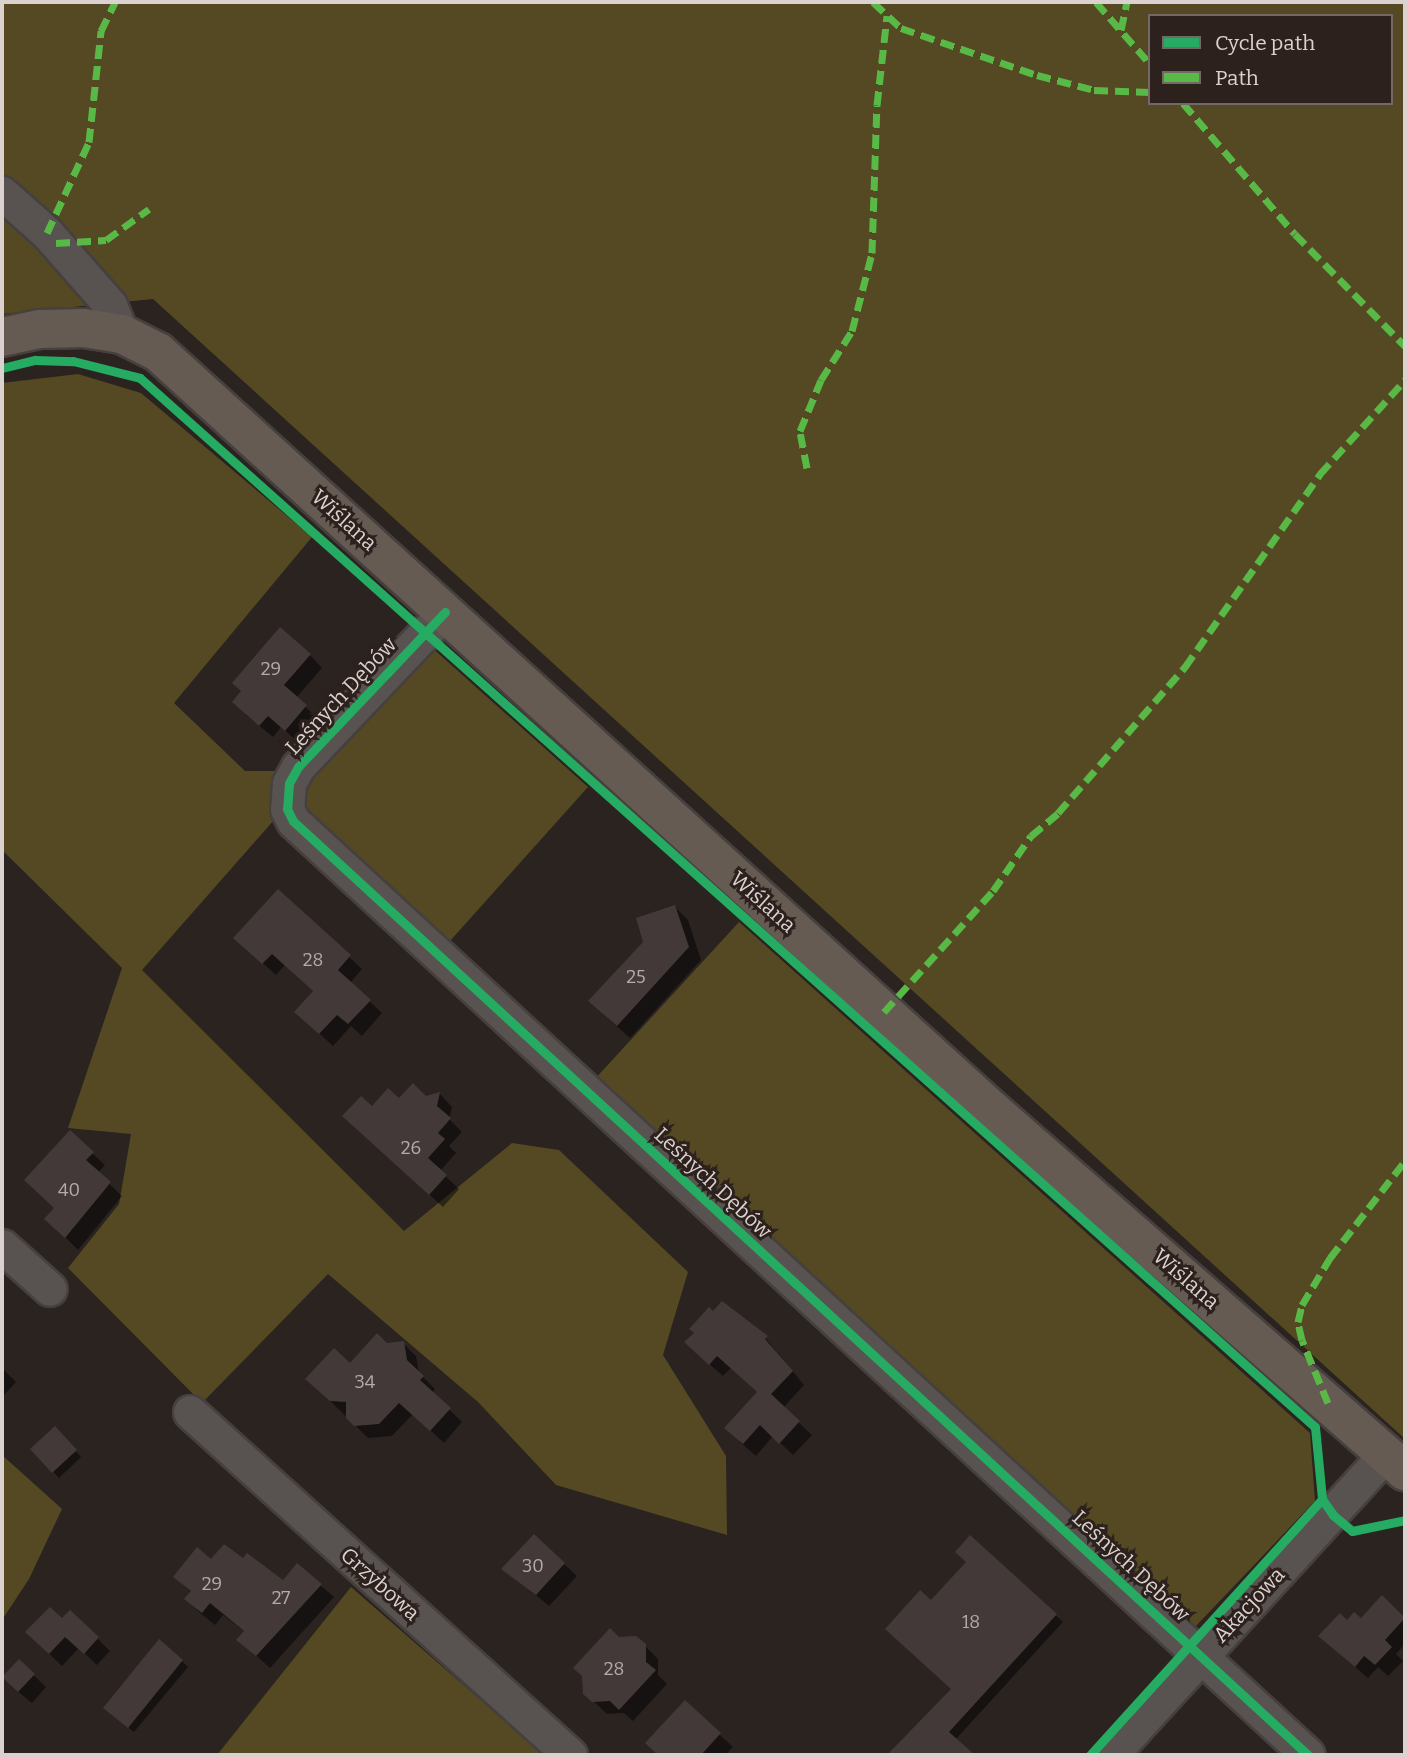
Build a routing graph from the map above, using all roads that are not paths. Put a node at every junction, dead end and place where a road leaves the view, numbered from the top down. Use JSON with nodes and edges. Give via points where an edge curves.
{"nodes":[{"id":1,"x":2,"y":192,"type":"edge"},
{"id":2,"x":122,"y":334,"type":"junction"},
{"id":3,"x":2,"y":337,"type":"edge"},
{"id":4,"x":445,"y":612,"type":"junction"},
{"id":5,"x":2,"y":1246,"type":"edge"},
{"id":6,"x":50,"y":1289,"type":"dead end"},
{"id":7,"x":190,"y":1412,"type":"dead end"},
{"id":8,"x":1396,"y":1462,"type":"edge"},
{"id":9,"x":1202,"y":1656,"type":"junction"},
{"id":10,"x":570,"y":1755,"type":"edge"},
{"id":11,"x":1111,"y":1755,"type":"edge"},
{"id":12,"x":1308,"y":1755,"type":"edge"}],
"edges":[{"from":1,"to":2,"type":"street","via":[[47,233],[110,305]]},
{"from":2,"to":3,"type":"main road","name":"Wiślana","via":[[84,328],[40,329]]},
{"from":2,"to":4,"type":"main road","name":"Wiślana","via":[[158,352]]},
{"from":4,"to":8,"type":"main road","name":"Wiślana","via":[[992,1110]]},
{"from":4,"to":9,"type":"street","name":"Leśnych Dębów","via":[[298,767],[289,783],[287,809],[293,821]]},
{"from":5,"to":6,"type":"street"},
{"from":7,"to":10,"type":"street","name":"Grzybowa"},
{"from":8,"to":9,"type":"street","name":"Akacjowa"},
{"from":9,"to":11,"type":"street","name":"Akacjowa"},
{"from":9,"to":12,"type":"street","name":"Leśnych Dębów"}]}
